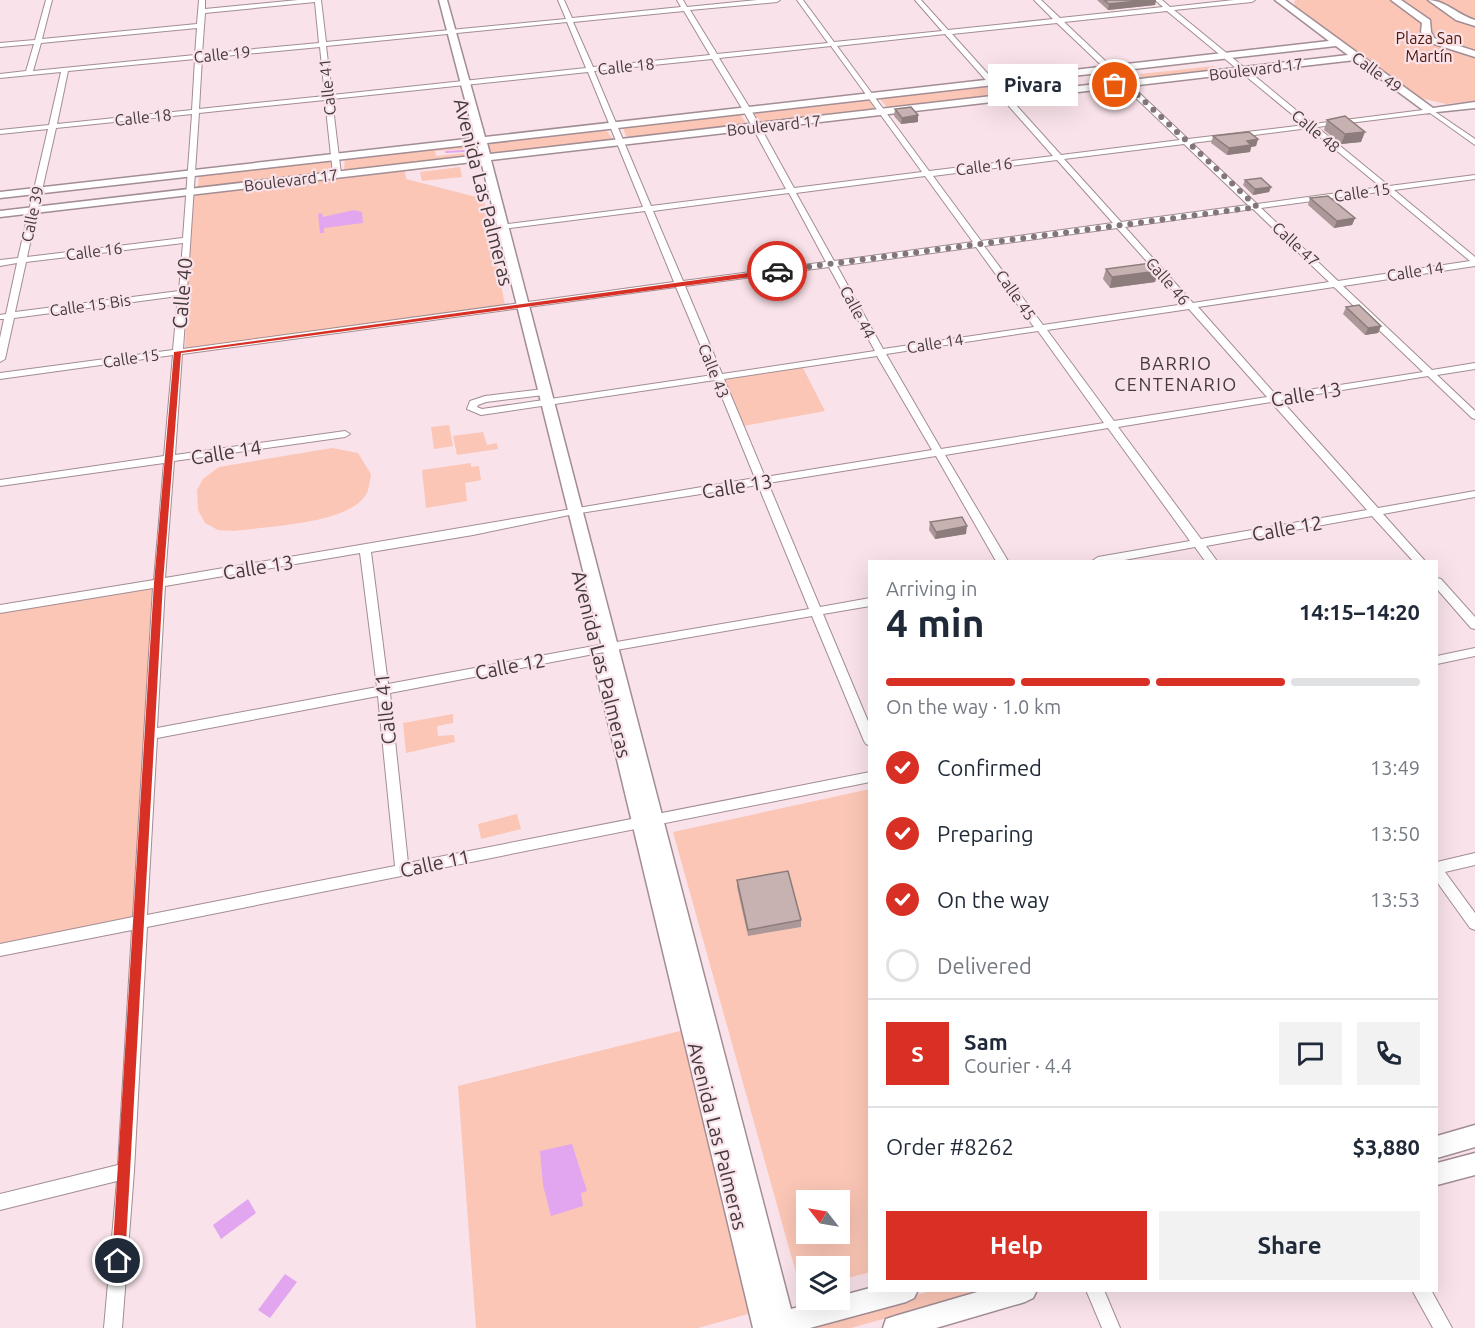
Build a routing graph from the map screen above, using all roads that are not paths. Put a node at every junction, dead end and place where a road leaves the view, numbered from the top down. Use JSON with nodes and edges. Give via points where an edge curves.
{"nodes":[{"id":1,"x":49,"y":0,"type":"edge"},
{"id":2,"x":202,"y":0,"type":"edge"},
{"id":3,"x":318,"y":0,"type":"edge"},
{"id":4,"x":436,"y":0,"type":"edge"},
{"id":5,"x":443,"y":0,"type":"edge"},
{"id":6,"x":561,"y":0,"type":"edge"},
{"id":7,"x":680,"y":0,"type":"edge"},
{"id":8,"x":777,"y":0,"type":"edge"},
{"id":9,"x":800,"y":0,"type":"edge"},
{"id":10,"x":918,"y":0,"type":"edge"},
{"id":11,"x":1037,"y":0,"type":"edge"},
{"id":12,"x":1158,"y":0,"type":"edge"},
{"id":13,"x":1252,"y":0,"type":"edge"},
{"id":14,"x":1279,"y":0,"type":"edge"},
{"id":15,"x":1395,"y":0,"type":"edge"},
{"id":16,"x":1432,"y":0,"type":"edge"},
{"id":17,"x":685,"y":9,"type":"junction"},
{"id":18,"x":1168,"y":9,"type":"junction"},
{"id":19,"x":202,"y":11,"type":"junction"},
{"id":20,"x":1059,"y":20,"type":"junction"},
{"id":21,"x":569,"y":21,"type":"junction"},
{"id":22,"x":1475,"y":23,"type":"edge"},
{"id":23,"x":201,"y":26,"type":"junction"},
{"id":24,"x":947,"y":32,"type":"junction"},
{"id":25,"x":447,"y":33,"type":"junction"},
{"id":26,"x":38,"y":42,"type":"junction"},
{"id":27,"x":1338,"y":43,"type":"junction"},
{"id":28,"x":322,"y":44,"type":"junction"},
{"id":29,"x":833,"y":44,"type":"junction"},
{"id":30,"x":0,"y":45,"type":"edge"},
{"id":31,"x":1475,"y":54,"type":"edge"},
{"id":32,"x":199,"y":56,"type":"junction"},
{"id":33,"x":1225,"y":56,"type":"junction"},
{"id":34,"x":712,"y":57,"type":"junction"},
{"id":35,"x":1356,"y":57,"type":"junction"},
{"id":36,"x":1111,"y":69,"type":"junction"},
{"id":37,"x":65,"y":70,"type":"junction"},
{"id":38,"x":589,"y":70,"type":"junction"},
{"id":39,"x":1242,"y":70,"type":"junction"},
{"id":40,"x":29,"y":73,"type":"junction"},
{"id":41,"x":0,"y":76,"type":"edge"},
{"id":42,"x":992,"y":82,"type":"junction"},
{"id":43,"x":460,"y":84,"type":"junction"},
{"id":44,"x":1126,"y":84,"type":"junction"},
{"id":45,"x":871,"y":95,"type":"junction"},
{"id":46,"x":327,"y":97,"type":"junction"},
{"id":47,"x":1006,"y":98,"type":"junction"},
{"id":48,"x":1475,"y":105,"type":"edge"},
{"id":49,"x":747,"y":110,"type":"junction"},
{"id":50,"x":195,"y":111,"type":"junction"},
{"id":51,"x":1431,"y":111,"type":"junction"},
{"id":52,"x":883,"y":112,"type":"junction"},
{"id":53,"x":615,"y":124,"type":"junction"},
{"id":54,"x":1311,"y":126,"type":"junction"},
{"id":55,"x":53,"y":127,"type":"junction"},
{"id":56,"x":756,"y":127,"type":"junction"},
{"id":57,"x":0,"y":132,"type":"edge"},
{"id":58,"x":476,"y":140,"type":"junction"},
{"id":59,"x":1185,"y":141,"type":"junction"},
{"id":60,"x":621,"y":142,"type":"junction"},
{"id":61,"x":1475,"y":143,"type":"edge"},
{"id":62,"x":335,"y":157,"type":"junction"},
{"id":63,"x":1058,"y":157,"type":"junction"},
{"id":64,"x":480,"y":158,"type":"junction"},
{"id":65,"x":928,"y":173,"type":"junction"},
{"id":66,"x":190,"y":174,"type":"junction"},
{"id":67,"x":337,"y":174,"type":"junction"},
{"id":68,"x":1475,"y":177,"type":"edge"},
{"id":69,"x":1386,"y":189,"type":"junction"},
{"id":70,"x":37,"y":190,"type":"junction"},
{"id":71,"x":790,"y":190,"type":"junction"},
{"id":72,"x":191,"y":192,"type":"junction"},
{"id":73,"x":0,"y":195,"type":"edge"},
{"id":74,"x":1257,"y":207,"type":"junction"},
{"id":75,"x":647,"y":208,"type":"junction"},
{"id":76,"x":32,"y":210,"type":"junction"},
{"id":77,"x":0,"y":214,"type":"edge"},
{"id":78,"x":1119,"y":226,"type":"junction"},
{"id":79,"x":497,"y":227,"type":"junction"},
{"id":80,"x":188,"y":240,"type":"junction"},
{"id":81,"x":980,"y":245,"type":"junction"},
{"id":82,"x":23,"y":260,"type":"junction"},
{"id":83,"x":1475,"y":262,"type":"edge"},
{"id":84,"x":0,"y":263,"type":"edge"},
{"id":85,"x":832,"y":263,"type":"junction"},
{"id":86,"x":1337,"y":283,"type":"junction"},
{"id":87,"x":679,"y":285,"type":"junction"},
{"id":88,"x":181,"y":293,"type":"junction"},
{"id":89,"x":1190,"y":305,"type":"junction"},
{"id":90,"x":518,"y":306,"type":"junction"},
{"id":91,"x":4,"y":317,"type":"edge"},
{"id":92,"x":1039,"y":328,"type":"junction"},
{"id":93,"x":177,"y":352,"type":"junction"},
{"id":94,"x":880,"y":352,"type":"junction"},
{"id":95,"x":0,"y":359,"type":"edge"},
{"id":96,"x":1475,"y":366,"type":"edge"},
{"id":97,"x":1431,"y":374,"type":"junction"},
{"id":98,"x":716,"y":375,"type":"junction"},
{"id":99,"x":0,"y":376,"type":"edge"},
{"id":100,"x":541,"y":398,"type":"junction"},
{"id":101,"x":1275,"y":399,"type":"junction"},
{"id":102,"x":1475,"y":416,"type":"edge"},
{"id":103,"x":1110,"y":425,"type":"junction"},
{"id":104,"x":345,"y":434,"type":"dead end"},
{"id":105,"x":938,"y":452,"type":"junction"},
{"id":106,"x":169,"y":461,"type":"junction"},
{"id":107,"x":760,"y":482,"type":"junction"},
{"id":108,"x":0,"y":483,"type":"edge"},
{"id":109,"x":1475,"y":494,"type":"edge"},
{"id":110,"x":570,"y":512,"type":"junction"},
{"id":111,"x":1376,"y":512,"type":"junction"},
{"id":112,"x":1198,"y":544,"type":"junction"},
{"id":113,"x":365,"y":549,"type":"junction"},
{"id":114,"x":1001,"y":560,"type":"edge"},
{"id":115,"x":1104,"y":560,"type":"edge"},
{"id":116,"x":1209,"y":560,"type":"edge"},
{"id":117,"x":1418,"y":560,"type":"edge"},
{"id":118,"x":159,"y":583,"type":"junction"},
{"id":119,"x":1438,"y":583,"type":"edge"},
{"id":120,"x":868,"y":602,"type":"edge"},
{"id":121,"x":0,"y":609,"type":"edge"},
{"id":122,"x":814,"y":612,"type":"junction"},
{"id":123,"x":1475,"y":625,"type":"edge"},
{"id":124,"x":604,"y":648,"type":"junction"},
{"id":125,"x":1475,"y":652,"type":"edge"},
{"id":126,"x":1438,"y":660,"type":"edge"},
{"id":127,"x":383,"y":689,"type":"junction"},
{"id":128,"x":151,"y":734,"type":"junction"},
{"id":129,"x":868,"y":736,"type":"edge"},
{"id":130,"x":868,"y":777,"type":"edge"},
{"id":131,"x":646,"y":820,"type":"junction"},
{"id":132,"x":1475,"y":859,"type":"edge"},
{"id":133,"x":402,"y":870,"type":"junction"},
{"id":134,"x":1438,"y":870,"type":"edge"},
{"id":135,"x":1438,"y":871,"type":"edge"},
{"id":136,"x":140,"y":921,"type":"junction"},
{"id":137,"x":1475,"y":924,"type":"edge"},
{"id":138,"x":0,"y":950,"type":"edge"},
{"id":139,"x":1475,"y":1136,"type":"edge"},
{"id":140,"x":1438,"y":1147,"type":"edge"},
{"id":141,"x":1475,"y":1164,"type":"edge"},
{"id":142,"x":126,"y":1171,"type":"junction"},
{"id":143,"x":1438,"y":1174,"type":"edge"},
{"id":144,"x":0,"y":1202,"type":"edge"},
{"id":145,"x":899,"y":1292,"type":"edge"},
{"id":146,"x":1018,"y":1292,"type":"edge"},
{"id":147,"x":1096,"y":1292,"type":"edge"},
{"id":148,"x":1422,"y":1292,"type":"edge"},
{"id":149,"x":774,"y":1327,"type":"edge"},
{"id":150,"x":113,"y":1328,"type":"edge"},
{"id":151,"x":895,"y":1328,"type":"edge"},
{"id":152,"x":1111,"y":1328,"type":"edge"},
{"id":153,"x":1443,"y":1328,"type":"edge"}],
"edges":[{"from":1,"to":26,"type":"street"},
{"from":2,"to":19,"type":"street"},
{"from":3,"to":19,"type":"street"},
{"from":3,"to":28,"type":"street","name":"Calle 41"},
{"from":4,"to":25,"type":"main road","name":"Avenida Las Palmeras"},
{"from":5,"to":25,"type":"main road","name":"Avenida Las Palmeras"},
{"from":6,"to":21,"type":"street","name":"Calle 43"},
{"from":7,"to":17,"type":"street","name":"Calle 44"},
{"from":8,"to":17,"type":"street","name":"Calle 19"},
{"from":9,"to":29,"type":"street","name":"Calle 45"},
{"from":10,"to":24,"type":"street","name":"Calle 46"},
{"from":11,"to":20,"type":"street","name":"Calle 47"},
{"from":12,"to":18,"type":"street","name":"Calle 48"},
{"from":13,"to":18,"type":"street","name":"Calle 18"},
{"from":14,"to":27,"type":"main road","name":"Calle 49"},
{"from":15,"to":31,"type":"main road","via":[[1427,22],[1426,32],[1431,40]]},
{"from":16,"to":22,"type":"main road","via":[[1459,18]]},
{"from":17,"to":21,"type":"street","name":"Calle 19"},
{"from":17,"to":34,"type":"street","name":"Calle 44"},
{"from":18,"to":20,"type":"street","name":"Calle 18"},
{"from":18,"to":33,"type":"street","name":"Calle 48"},
{"from":19,"to":23,"type":"street"},
{"from":20,"to":24,"type":"street","name":"Calle 18"},
{"from":20,"to":36,"type":"street","name":"Calle 47"},
{"from":21,"to":25,"type":"street","name":"Calle 19"},
{"from":21,"to":38,"type":"street","name":"Calle 43"},
{"from":23,"to":26,"type":"street"},
{"from":23,"to":32,"type":"street"},
{"from":24,"to":29,"type":"street","name":"Calle 18"},
{"from":24,"to":42,"type":"street","name":"Calle 46"},
{"from":25,"to":28,"type":"street","name":"Calle 19"},
{"from":25,"to":43,"type":"main road","name":"Avenida Las Palmeras"},
{"from":26,"to":30,"type":"street"},
{"from":26,"to":40,"type":"street"},
{"from":27,"to":33,"type":"main road","name":"Boulevard 17"},
{"from":27,"to":35,"type":"main road","name":"Calle 49"},
{"from":28,"to":32,"type":"street","name":"Calle 19"},
{"from":28,"to":46,"type":"street","name":"Calle 41"},
{"from":29,"to":34,"type":"street","name":"Calle 18"},
{"from":29,"to":45,"type":"street","name":"Calle 45"},
{"from":32,"to":37,"type":"street","name":"Calle 19"},
{"from":32,"to":50,"type":"street"},
{"from":33,"to":36,"type":"main road","name":"Boulevard 17"},
{"from":33,"to":39,"type":"street","name":"Calle 48"},
{"from":34,"to":38,"type":"street","name":"Calle 18"},
{"from":34,"to":49,"type":"street","name":"Calle 44"},
{"from":35,"to":39,"type":"main road","name":"Boulevard 17"},
{"from":35,"to":51,"type":"main road","name":"Calle 49"},
{"from":36,"to":42,"type":"main road","name":"Boulevard 17"},
{"from":36,"to":44,"type":"street","name":"Calle 47"},
{"from":37,"to":40,"type":"street","name":"Calle 19"},
{"from":37,"to":55,"type":"street","name":"Calle 39"},
{"from":38,"to":43,"type":"street","name":"Calle 18"},
{"from":38,"to":53,"type":"street","name":"Calle 43"},
{"from":39,"to":44,"type":"main road","name":"Boulevard 17"},
{"from":39,"to":54,"type":"street","name":"Calle 48"},
{"from":40,"to":41,"type":"street","name":"Calle 19"},
{"from":42,"to":45,"type":"main road","name":"Boulevard 17"},
{"from":42,"to":47,"type":"street","name":"Calle 46"},
{"from":43,"to":46,"type":"street","name":"Calle 18"},
{"from":43,"to":58,"type":"main road","name":"Avenida Las Palmeras"},
{"from":44,"to":47,"type":"main road","name":"Boulevard 17"},
{"from":44,"to":59,"type":"street","name":"Calle 47"},
{"from":45,"to":49,"type":"main road","name":"Boulevard 17"},
{"from":45,"to":52,"type":"street","name":"Calle 45"},
{"from":46,"to":50,"type":"street","name":"Calle 18"},
{"from":46,"to":62,"type":"street","name":"Calle 41"},
{"from":47,"to":52,"type":"main road","name":"Boulevard 17"},
{"from":47,"to":63,"type":"street","name":"Calle 46"},
{"from":48,"to":51,"type":"main road","name":"Calle 16"},
{"from":49,"to":53,"type":"main road","name":"Boulevard 17"},
{"from":49,"to":56,"type":"street","name":"Calle 44"},
{"from":50,"to":55,"type":"street","name":"Calle 18"},
{"from":50,"to":66,"type":"street"},
{"from":51,"to":54,"type":"street","name":"Calle 16"},
{"from":51,"to":61,"type":"street","name":"Calle 49"},
{"from":52,"to":56,"type":"main road","name":"Boulevard 17"},
{"from":52,"to":65,"type":"street","name":"Calle 45"},
{"from":53,"to":58,"type":"main road","name":"Boulevard 17"},
{"from":53,"to":60,"type":"street","name":"Calle 43"},
{"from":54,"to":59,"type":"street","name":"Calle 16"},
{"from":54,"to":69,"type":"street","name":"Calle 48"},
{"from":55,"to":57,"type":"street","name":"Calle 18"},
{"from":55,"to":70,"type":"street","name":"Calle 39"},
{"from":56,"to":60,"type":"main road","name":"Boulevard 17"},
{"from":56,"to":71,"type":"street","name":"Calle 44"},
{"from":58,"to":62,"type":"main road","name":"Boulevard 17"},
{"from":58,"to":64,"type":"main road","name":"Avenida Las Palmeras"},
{"from":59,"to":63,"type":"street","name":"Calle 16"},
{"from":59,"to":74,"type":"street","name":"Calle 47"},
{"from":60,"to":64,"type":"main road","name":"Boulevard 17"},
{"from":60,"to":75,"type":"street","name":"Calle 43"},
{"from":62,"to":66,"type":"main road","name":"Boulevard 17"},
{"from":62,"to":67,"type":"street","name":"Calle 41"},
{"from":63,"to":65,"type":"street","name":"Calle 16"},
{"from":63,"to":78,"type":"street","name":"Calle 46"},
{"from":64,"to":67,"type":"main road","name":"Boulevard 17"},
{"from":64,"to":79,"type":"main road","name":"Avenida Las Palmeras"},
{"from":65,"to":71,"type":"street","name":"Calle 16"},
{"from":65,"to":81,"type":"street","name":"Calle 45"},
{"from":66,"to":70,"type":"main road","name":"Boulevard 17"},
{"from":66,"to":72,"type":"street","name":"Calle 40"},
{"from":67,"to":72,"type":"main road","name":"Boulevard 17"},
{"from":68,"to":69,"type":"street","name":"Calle 15"},
{"from":69,"to":74,"type":"street","name":"Calle 15"},
{"from":69,"to":83,"type":"street","name":"Calle 48"},
{"from":70,"to":73,"type":"main road","name":"Boulevard 17"},
{"from":70,"to":76,"type":"street","name":"Calle 39"},
{"from":71,"to":75,"type":"street","name":"Calle 16"},
{"from":71,"to":85,"type":"street","name":"Calle 44"},
{"from":72,"to":76,"type":"main road","name":"Boulevard 17"},
{"from":72,"to":80,"type":"street","name":"Calle 40"},
{"from":74,"to":78,"type":"street","name":"Calle 15"},
{"from":74,"to":86,"type":"street","name":"Calle 47"},
{"from":75,"to":79,"type":"street","name":"Calle 16"},
{"from":75,"to":87,"type":"street","name":"Calle 43"},
{"from":76,"to":77,"type":"main road","name":"Boulevard 17"},
{"from":76,"to":82,"type":"street","name":"Calle 39"},
{"from":78,"to":81,"type":"street","name":"Calle 15"},
{"from":78,"to":89,"type":"street","name":"Calle 46"},
{"from":79,"to":90,"type":"main road","name":"Avenida Las Palmeras"},
{"from":80,"to":82,"type":"street","name":"Calle 16"},
{"from":80,"to":88,"type":"street","name":"Calle 40"},
{"from":81,"to":85,"type":"street","name":"Calle 15"},
{"from":81,"to":92,"type":"street","name":"Calle 45"},
{"from":82,"to":84,"type":"street","name":"Calle 16"},
{"from":82,"to":91,"type":"street","name":"Calle 39"},
{"from":83,"to":86,"type":"street","name":"Calle 14"},
{"from":85,"to":87,"type":"street","name":"Calle 15"},
{"from":85,"to":94,"type":"street","name":"Calle 44"},
{"from":86,"to":89,"type":"street","name":"Calle 14"},
{"from":86,"to":97,"type":"street","name":"Calle 47"},
{"from":87,"to":90,"type":"street","name":"Calle 15"},
{"from":87,"to":98,"type":"street","name":"Calle 43"},
{"from":88,"to":91,"type":"street","name":"Calle 15 Bis"},
{"from":88,"to":93,"type":"street","name":"Calle 40"},
{"from":89,"to":92,"type":"street","name":"Calle 14"},
{"from":89,"to":101,"type":"street","name":"Calle 46"},
{"from":90,"to":93,"type":"street","name":"Calle 15"},
{"from":90,"to":100,"type":"main road","name":"Avenida Las Palmeras"},
{"from":91,"to":95,"type":"street","name":"Calle 39"},
{"from":92,"to":94,"type":"street","name":"Calle 14"},
{"from":92,"to":103,"type":"street","name":"Calle 45"},
{"from":93,"to":99,"type":"street","name":"Calle 15"},
{"from":93,"to":106,"type":"street","name":"Calle 40"},
{"from":94,"to":98,"type":"street","name":"Calle 14"},
{"from":94,"to":105,"type":"street","name":"Calle 44"},
{"from":96,"to":97,"type":"street","name":"Calle 13"},
{"from":97,"to":101,"type":"street","name":"Calle 13"},
{"from":97,"to":102,"type":"street","name":"Calle 47"},
{"from":98,"to":100,"type":"street","name":"Calle 14"},
{"from":98,"to":107,"type":"street","name":"Calle 43"},
{"from":100,"to":100,"type":"street","name":"Calle 14","via":[[485,399],[473,404],[472,409],[481,412]]},
{"from":100,"to":110,"type":"main road","name":"Avenida Las Palmeras"},
{"from":101,"to":103,"type":"street","name":"Calle 13"},
{"from":101,"to":111,"type":"street","name":"Calle 46"},
{"from":103,"to":105,"type":"street","name":"Calle 13"},
{"from":103,"to":112,"type":"street","name":"Calle 45"},
{"from":104,"to":106,"type":"street","name":"Calle 14"},
{"from":105,"to":107,"type":"street","name":"Calle 13"},
{"from":105,"to":114,"type":"street","name":"Calle 44"},
{"from":106,"to":108,"type":"street","name":"Calle 14"},
{"from":106,"to":118,"type":"street","name":"Calle 40"},
{"from":107,"to":110,"type":"street","name":"Calle 13"},
{"from":107,"to":122,"type":"street","name":"Calle 43"},
{"from":109,"to":111,"type":"street","name":"Calle 12"},
{"from":110,"to":113,"type":"street","name":"Calle 13"},
{"from":110,"to":124,"type":"main road","name":"Avenida Las Palmeras"},
{"from":111,"to":112,"type":"street","name":"Calle 12"},
{"from":111,"to":117,"type":"street","name":"Calle 46"},
{"from":112,"to":115,"type":"street","name":"Calle 12"},
{"from":112,"to":116,"type":"street","name":"Calle 45"},
{"from":113,"to":118,"type":"street","name":"Calle 13"},
{"from":113,"to":127,"type":"street","name":"Calle 41"},
{"from":118,"to":121,"type":"street","name":"Calle 13"},
{"from":118,"to":128,"type":"street","name":"Calle 40"},
{"from":119,"to":123,"type":"street"},
{"from":120,"to":122,"type":"street","name":"Calle 12"},
{"from":122,"to":124,"type":"street","name":"Calle 12"},
{"from":122,"to":129,"type":"street","name":"Calle 43"},
{"from":124,"to":127,"type":"street","name":"Calle 12"},
{"from":124,"to":131,"type":"main road","name":"Avenida Las Palmeras"},
{"from":125,"to":126,"type":"street"},
{"from":127,"to":128,"type":"street","name":"Calle 12"},
{"from":127,"to":133,"type":"street","name":"Calle 41"},
{"from":128,"to":136,"type":"street","name":"Calle 40"},
{"from":130,"to":131,"type":"street","name":"Calle 11"},
{"from":131,"to":133,"type":"street","name":"Calle 11"},
{"from":131,"to":149,"type":"main road","name":"Avenida Las Palmeras"},
{"from":132,"to":134,"type":"street"},
{"from":133,"to":136,"type":"street","name":"Calle 11"},
{"from":135,"to":137,"type":"street"},
{"from":136,"to":138,"type":"street","name":"Calle 11"},
{"from":136,"to":142,"type":"street","name":"Calle 40"},
{"from":139,"to":140,"type":"main road"},
{"from":141,"to":143,"type":"main road"},
{"from":142,"to":144,"type":"street"},
{"from":142,"to":150,"type":"street","name":"Calle 40"},
{"from":145,"to":149,"type":"main road"},
{"from":146,"to":151,"type":"main road"},
{"from":147,"to":152,"type":"street"},
{"from":148,"to":153,"type":"street"}]}
